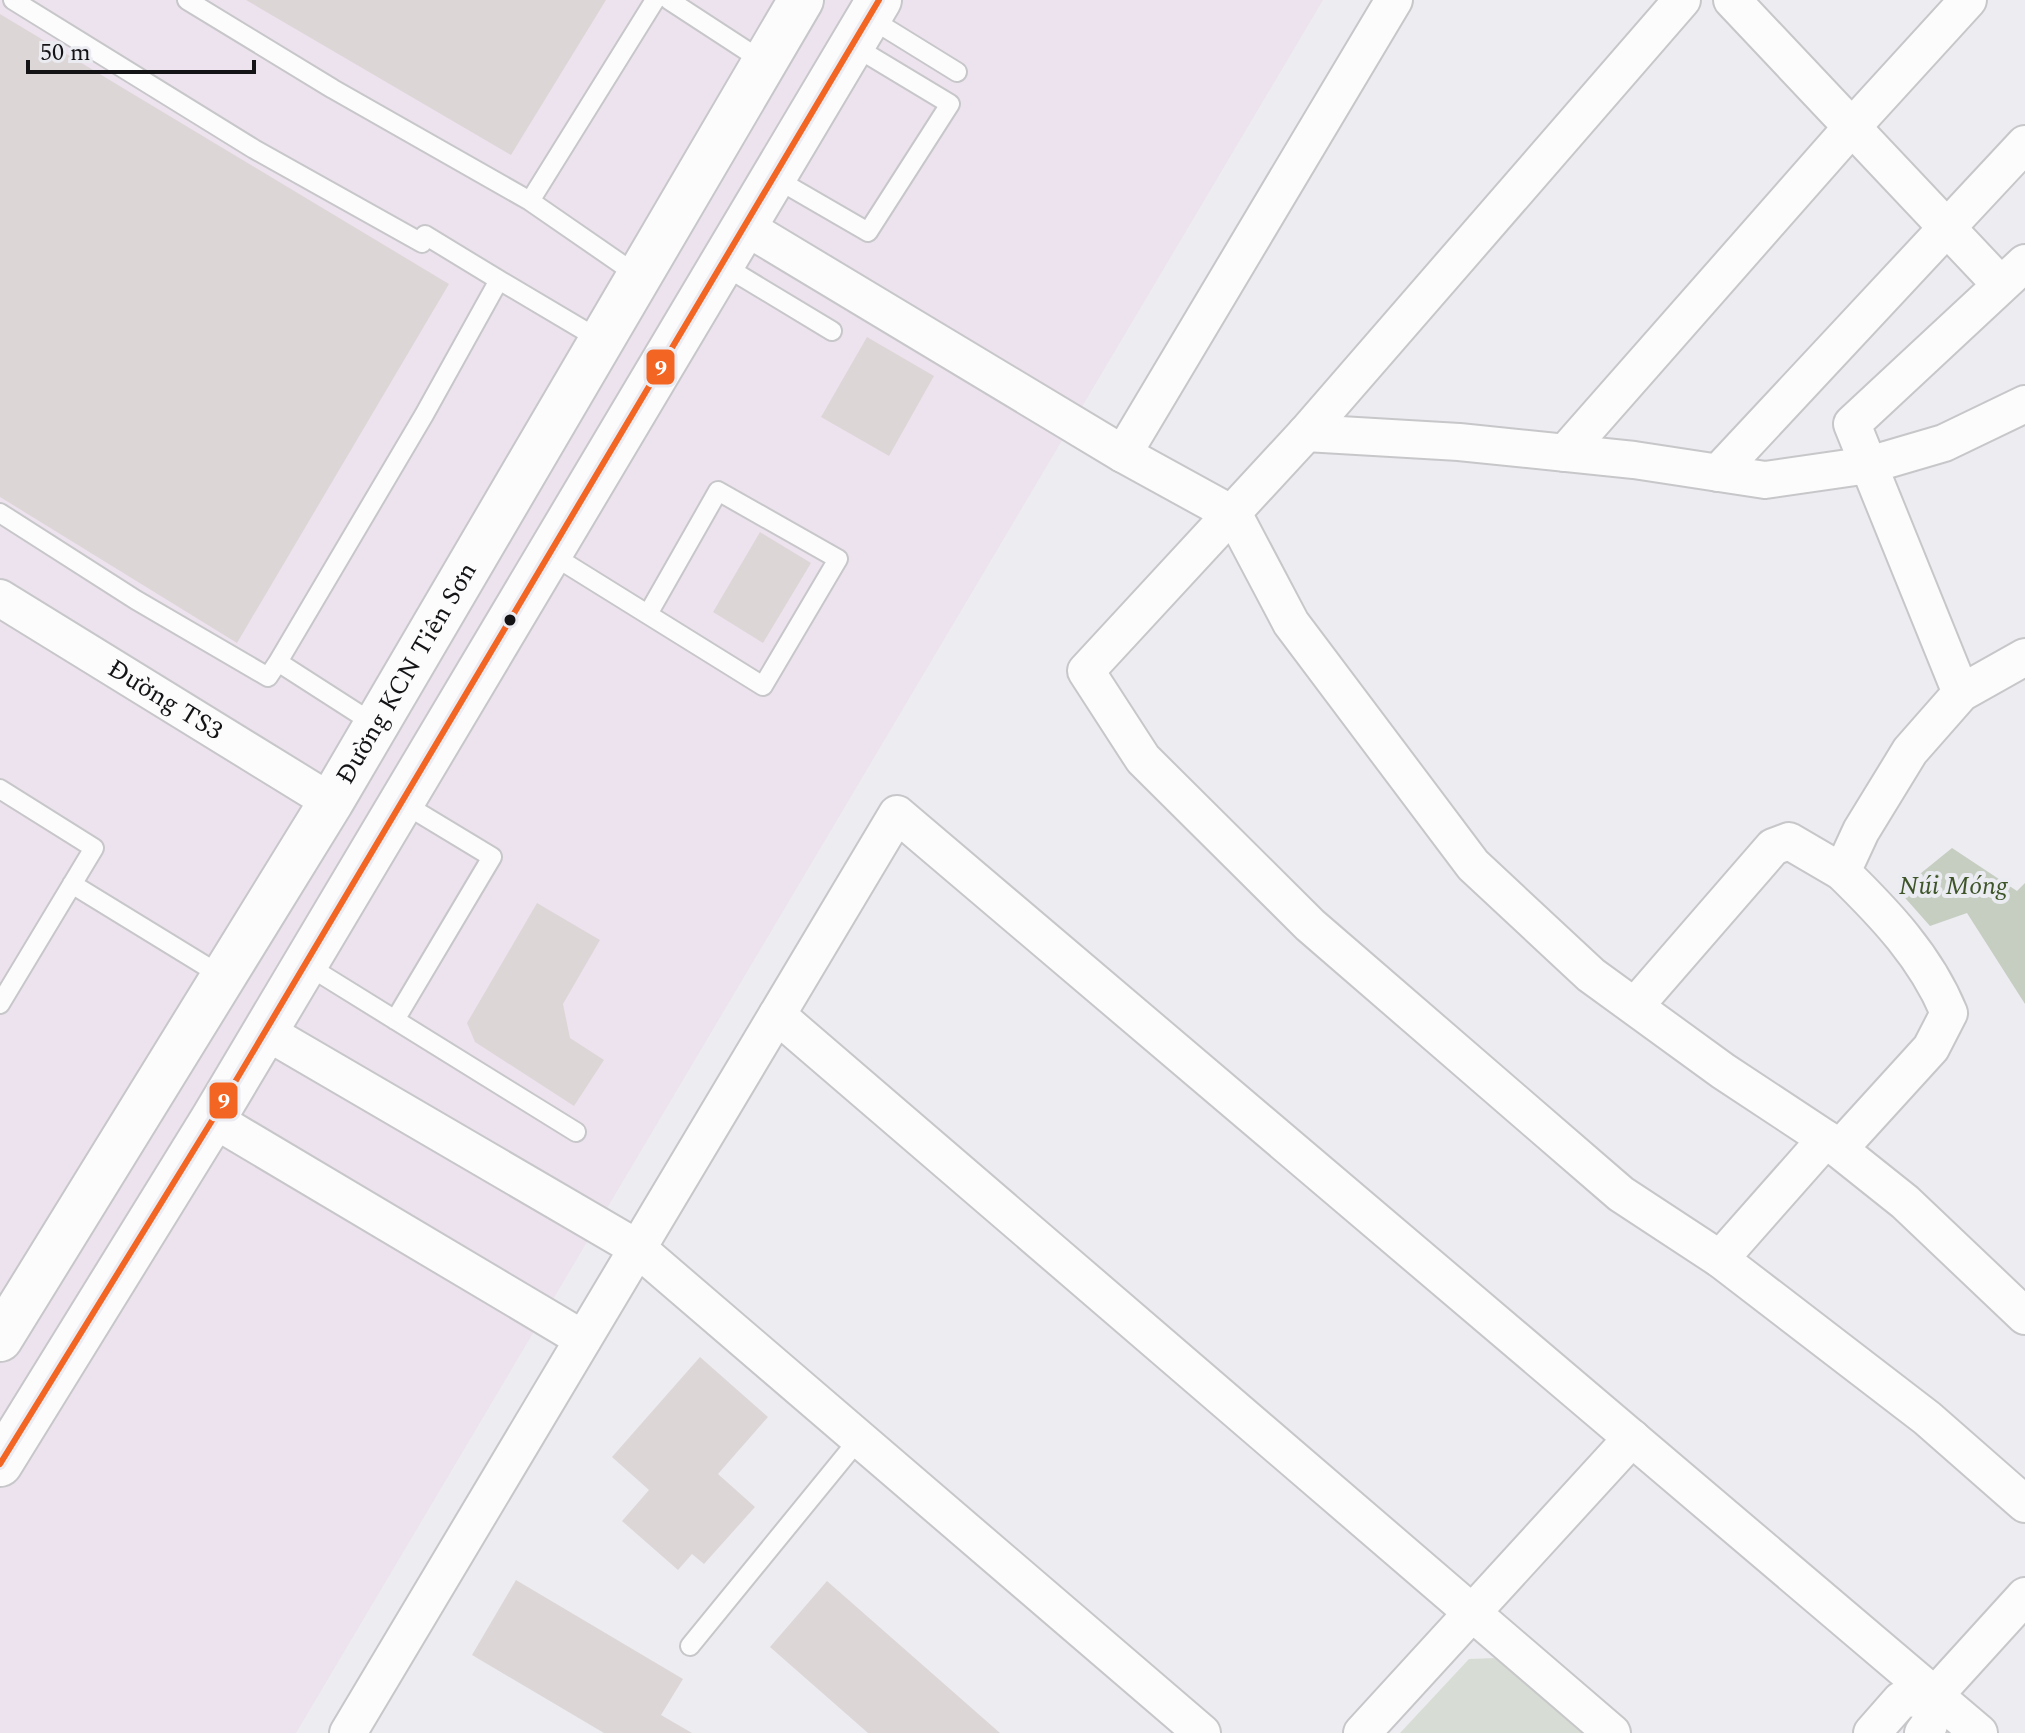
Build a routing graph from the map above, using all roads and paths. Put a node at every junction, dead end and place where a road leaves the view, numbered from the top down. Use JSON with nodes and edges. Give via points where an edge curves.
{"nodes":[{"id":1,"x":13,"y":0,"type":"edge"},
{"id":2,"x":187,"y":0,"type":"edge"},
{"id":3,"x":655,"y":0,"type":"edge"},
{"id":4,"x":669,"y":0,"type":"edge"},
{"id":5,"x":801,"y":0,"type":"edge"},
{"id":6,"x":1394,"y":0,"type":"edge"},
{"id":7,"x":1682,"y":0,"type":"edge"},
{"id":8,"x":1732,"y":0,"type":"edge"},
{"id":9,"x":1968,"y":0,"type":"edge"},
{"id":10,"x":866,"y":21,"type":"edge"},
{"id":11,"x":765,"y":62,"type":"junction"},
{"id":12,"x":957,"y":72,"type":"dead end"},
{"id":13,"x":1852,"y":127,"type":"junction"},
{"id":14,"x":2025,"y":144,"type":"edge"},
{"id":15,"x":773,"y":177,"type":"junction"},
{"id":16,"x":530,"y":201,"type":"junction"},
{"id":17,"x":744,"y":226,"type":"junction"},
{"id":18,"x":1947,"y":227,"type":"junction"},
{"id":19,"x":721,"y":264,"type":"junction"},
{"id":20,"x":2013,"y":274,"type":"edge"},
{"id":21,"x":640,"y":277,"type":"junction"},
{"id":22,"x":499,"y":280,"type":"junction"},
{"id":23,"x":832,"y":331,"type":"dead end"},
{"id":24,"x":602,"y":341,"type":"junction"},
{"id":25,"x":2025,"y":404,"type":"edge"},
{"id":26,"x":1306,"y":433,"type":"junction"},
{"id":27,"x":1565,"y":453,"type":"junction"},
{"id":28,"x":1123,"y":454,"type":"junction"},
{"id":29,"x":1869,"y":465,"type":"junction"},
{"id":30,"x":1718,"y":473,"type":"junction"},
{"id":31,"x":0,"y":513,"type":"edge"},
{"id":32,"x":1234,"y":515,"type":"junction"},
{"id":33,"x":549,"y":553,"type":"junction"},
{"id":34,"x":0,"y":598,"type":"edge"},
{"id":35,"x":648,"y":614,"type":"junction"},
{"id":36,"x":2025,"y":657,"type":"edge"},
{"id":37,"x":278,"y":662,"type":"junction"},
{"id":38,"x":1961,"y":693,"type":"junction"},
{"id":39,"x":376,"y":725,"type":"junction"},
{"id":40,"x":0,"y":789,"type":"edge"},
{"id":41,"x":331,"y":802,"type":"junction"},
{"id":42,"x":392,"y":818,"type":"junction"},
{"id":43,"x":1842,"y":872,"type":"junction"},
{"id":44,"x":72,"y":884,"type":"junction"},
{"id":45,"x":305,"y":964,"type":"junction"},
{"id":46,"x":222,"y":976,"type":"junction"},
{"id":47,"x":0,"y":1004,"type":"edge"},
{"id":48,"x":1635,"y":1006,"type":"junction"},
{"id":49,"x":777,"y":1015,"type":"junction"},
{"id":50,"x":395,"y":1020,"type":"junction"},
{"id":51,"x":265,"y":1031,"type":"junction"},
{"id":52,"x":213,"y":1119,"type":"junction"},
{"id":53,"x":576,"y":1132,"type":"dead end"},
{"id":54,"x":1832,"y":1144,"type":"junction"},
{"id":55,"x":637,"y":1248,"type":"junction"},
{"id":56,"x":1720,"y":1259,"type":"junction"},
{"id":57,"x":2025,"y":1316,"type":"edge"},
{"id":58,"x":0,"y":1339,"type":"edge"},
{"id":59,"x":583,"y":1339,"type":"junction"},
{"id":60,"x":1632,"y":1438,"type":"junction"},
{"id":61,"x":859,"y":1439,"type":"junction"},
{"id":62,"x":0,"y":1464,"type":"edge"},
{"id":63,"x":2025,"y":1504,"type":"edge"},
{"id":64,"x":2025,"y":1596,"type":"edge"},
{"id":65,"x":1473,"y":1612,"type":"junction"},
{"id":66,"x":690,"y":1646,"type":"dead end"},
{"id":67,"x":1935,"y":1695,"type":"junction"},
{"id":68,"x":348,"y":1733,"type":"edge"},
{"id":69,"x":1202,"y":1733,"type":"edge"},
{"id":70,"x":1362,"y":1733,"type":"edge"},
{"id":71,"x":1612,"y":1733,"type":"edge"},
{"id":72,"x":1872,"y":1733,"type":"edge"},
{"id":73,"x":1923,"y":1733,"type":"edge"},
{"id":74,"x":1979,"y":1733,"type":"edge"}],
"edges":[{"from":1,"to":22,"type":"lane","via":[[254,149],[422,243],[425,235]]},
{"from":2,"to":16,"type":"lane"},
{"from":3,"to":16,"type":"lane"},
{"from":4,"to":11,"type":"lane"},
{"from":5,"to":11,"type":"main road","name":"Đường KCN Tiên Sơn"},
{"from":6,"to":28,"type":"street"},
{"from":7,"to":26,"type":"street"},
{"from":8,"to":13,"type":"street"},
{"from":9,"to":13,"type":"street"},
{"from":10,"to":12,"type":"lane"},
{"from":10,"to":15,"type":"main road"},
{"from":10,"to":15,"type":"lane","via":[[950,104],[868,232]]},
{"from":11,"to":21,"type":"main road","name":"Đường KCN Tiên Sơn"},
{"from":13,"to":18,"type":"street"},
{"from":13,"to":27,"type":"street"},
{"from":14,"to":18,"type":"street"},
{"from":15,"to":17,"type":"main road"},
{"from":16,"to":21,"type":"lane"},
{"from":17,"to":19,"type":"main road"},
{"from":17,"to":28,"type":"street"},
{"from":18,"to":20,"type":"street"},
{"from":18,"to":30,"type":"street"},
{"from":19,"to":23,"type":"lane"},
{"from":19,"to":33,"type":"main road"},
{"from":20,"to":29,"type":"street","via":[[1852,424]]},
{"from":21,"to":24,"type":"main road","name":"Đường KCN Tiên Sơn"},
{"from":22,"to":24,"type":"lane"},
{"from":22,"to":37,"type":"lane"},
{"from":24,"to":39,"type":"main road","name":"Đường KCN Tiên Sơn"},
{"from":25,"to":29,"type":"street","via":[[1944,443]]},
{"from":26,"to":27,"type":"street"},
{"from":26,"to":32,"type":"street"},
{"from":27,"to":30,"type":"street"},
{"from":28,"to":32,"type":"street"},
{"from":29,"to":30,"type":"street","via":[[1765,480]]},
{"from":29,"to":38,"type":"street"},
{"from":31,"to":37,"type":"lane","via":[[268,677]]},
{"from":32,"to":48,"type":"street","via":[[1291,623],[1473,865],[1591,975]]},
{"from":32,"to":56,"type":"street","via":[[1086,671],[1143,759],[1310,925],[1471,1066],[1621,1194]]},
{"from":33,"to":35,"type":"lane"},
{"from":33,"to":42,"type":"main road"},
{"from":34,"to":41,"type":"street","name":"Đường TS3"},
{"from":35,"to":35,"type":"lane","via":[[763,686],[838,559],[718,491]]},
{"from":36,"to":38,"type":"street"},
{"from":37,"to":39,"type":"lane"},
{"from":38,"to":43,"type":"street","via":[[1910,751]]},
{"from":39,"to":41,"type":"main road","name":"Đường KCN Tiên Sơn"},
{"from":40,"to":44,"type":"lane","via":[[94,848]]},
{"from":41,"to":42,"type":"main road"},
{"from":41,"to":46,"type":"main road","name":"Đường KCN Tiên Sơn"},
{"from":42,"to":45,"type":"main road"},
{"from":42,"to":50,"type":"lane","via":[[492,857]]},
{"from":43,"to":48,"type":"street","via":[[1789,841],[1773,847]]},
{"from":43,"to":54,"type":"street","via":[[1916,951],[1949,1013],[1931,1048]]},
{"from":44,"to":46,"type":"lane"},
{"from":44,"to":47,"type":"lane"},
{"from":45,"to":50,"type":"lane"},
{"from":45,"to":51,"type":"main road"},
{"from":46,"to":58,"type":"main road","name":"Đường KCN Tiên Sơn"},
{"from":48,"to":54,"type":"street"},
{"from":49,"to":55,"type":"street"},
{"from":49,"to":60,"type":"street","via":[[897,814]]},
{"from":49,"to":65,"type":"street"},
{"from":50,"to":53,"type":"lane"},
{"from":51,"to":52,"type":"main road"},
{"from":51,"to":55,"type":"street"},
{"from":52,"to":59,"type":"street"},
{"from":52,"to":62,"type":"main road"},
{"from":54,"to":56,"type":"street"},
{"from":54,"to":57,"type":"street","via":[[1905,1202]]},
{"from":55,"to":59,"type":"street"},
{"from":55,"to":61,"type":"street"},
{"from":56,"to":63,"type":"street","via":[[1927,1418]]},
{"from":59,"to":68,"type":"street"},
{"from":60,"to":65,"type":"street"},
{"from":60,"to":67,"type":"street"},
{"from":61,"to":66,"type":"lane"},
{"from":61,"to":69,"type":"street"},
{"from":64,"to":67,"type":"street"},
{"from":65,"to":70,"type":"street"},
{"from":65,"to":71,"type":"street"},
{"from":67,"to":72,"type":"street","via":[[1901,1700]]},
{"from":67,"to":73,"type":"street"},
{"from":67,"to":74,"type":"street"}]}
